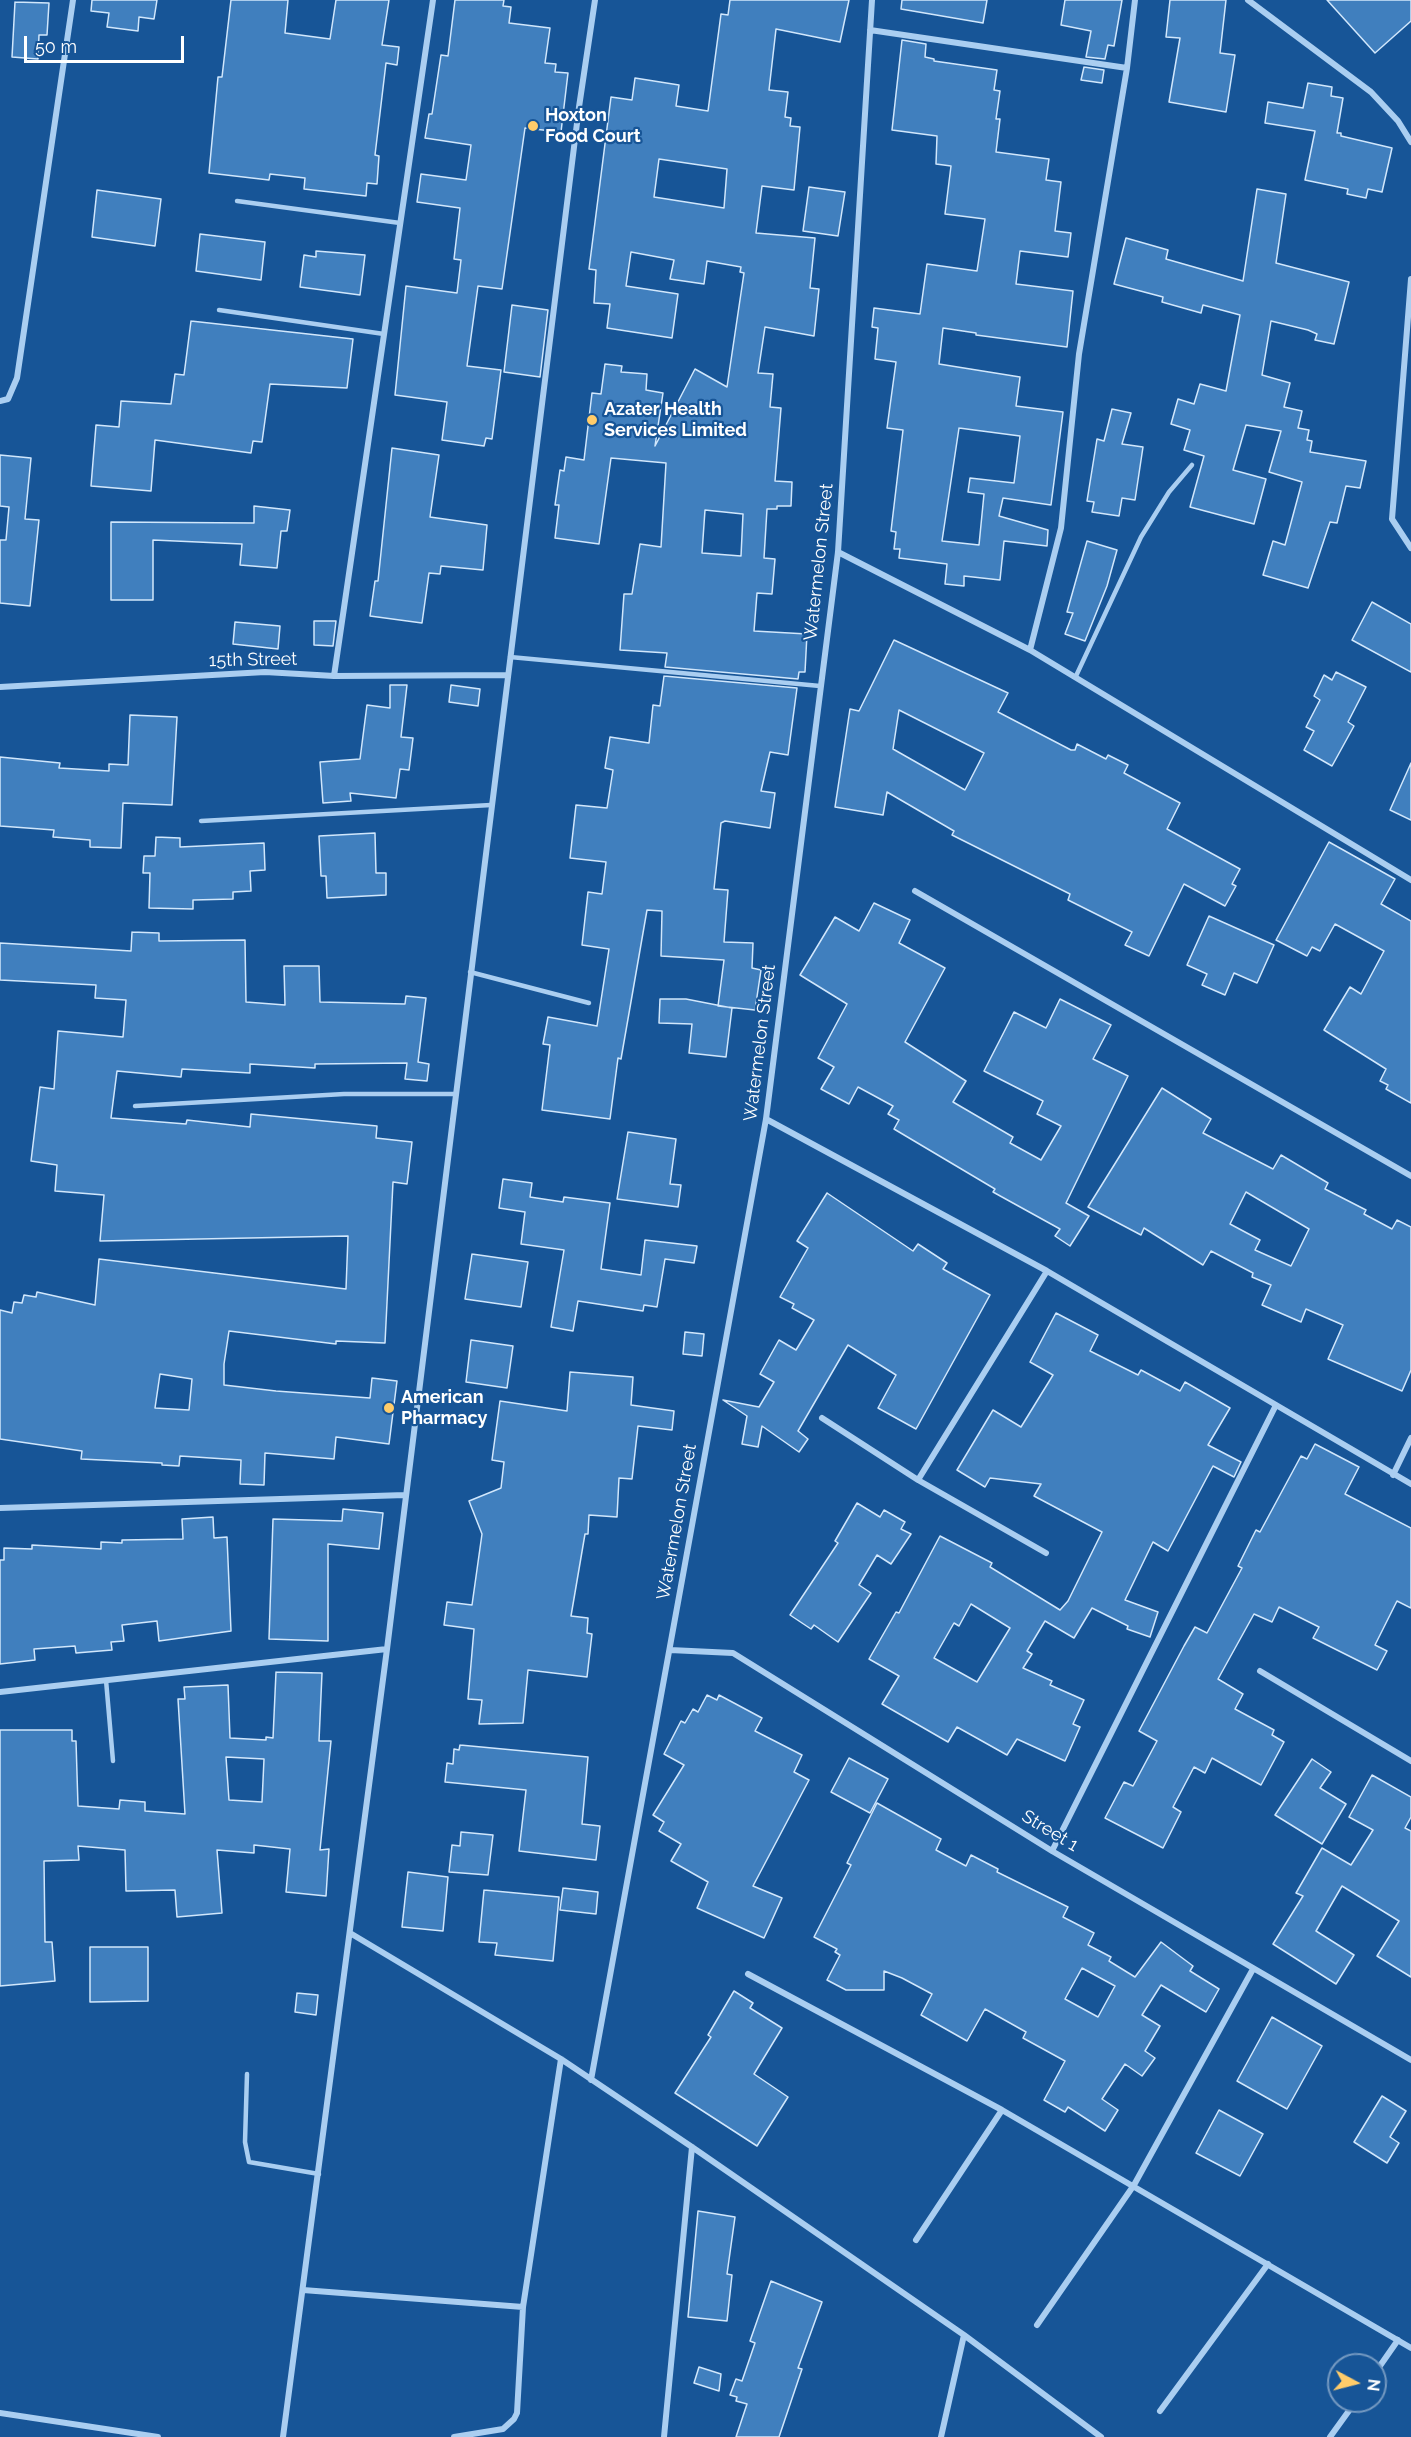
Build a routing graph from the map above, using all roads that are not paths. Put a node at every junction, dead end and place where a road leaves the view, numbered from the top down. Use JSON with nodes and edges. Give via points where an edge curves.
{"nodes":[{"id":1,"x":73,"y":0,"type":"edge"},
{"id":2,"x":433,"y":0,"type":"edge"},
{"id":3,"x":596,"y":0,"type":"edge"},
{"id":4,"x":872,"y":0,"type":"edge"},
{"id":5,"x":1135,"y":0,"type":"edge"},
{"id":6,"x":1248,"y":0,"type":"edge"},
{"id":7,"x":870,"y":30,"type":"junction"},
{"id":8,"x":1127,"y":68,"type":"junction"},
{"id":9,"x":1411,"y":142,"type":"edge"},
{"id":10,"x":237,"y":201,"type":"dead end"},
{"id":11,"x":400,"y":223,"type":"junction"},
{"id":12,"x":1411,"y":279,"type":"edge"},
{"id":13,"x":219,"y":310,"type":"dead end"},
{"id":14,"x":384,"y":334,"type":"junction"},
{"id":15,"x":0,"y":400,"type":"edge"},
{"id":16,"x":1191,"y":465,"type":"dead end"},
{"id":17,"x":1411,"y":548,"type":"edge"},
{"id":18,"x":838,"y":552,"type":"junction"},
{"id":19,"x":1030,"y":650,"type":"junction"},
{"id":20,"x":510,"y":657,"type":"junction"},
{"id":21,"x":508,"y":675,"type":"junction"},
{"id":22,"x":334,"y":676,"type":"junction"},
{"id":23,"x":1076,"y":676,"type":"junction"},
{"id":24,"x":820,"y":686,"type":"junction"},
{"id":25,"x":0,"y":687,"type":"edge"},
{"id":26,"x":491,"y":805,"type":"junction"},
{"id":27,"x":201,"y":821,"type":"dead end"},
{"id":28,"x":1411,"y":880,"type":"edge"},
{"id":29,"x":915,"y":891,"type":"dead end"},
{"id":30,"x":470,"y":972,"type":"junction"},
{"id":31,"x":590,"y":1003,"type":"dead end"},
{"id":32,"x":455,"y":1094,"type":"junction"},
{"id":33,"x":135,"y":1106,"type":"dead end"},
{"id":34,"x":766,"y":1119,"type":"junction"},
{"id":35,"x":1411,"y":1176,"type":"edge"},
{"id":36,"x":1047,"y":1271,"type":"junction"},
{"id":37,"x":1276,"y":1405,"type":"junction"},
{"id":38,"x":822,"y":1419,"type":"dead end"},
{"id":39,"x":1411,"y":1438,"type":"edge"},
{"id":40,"x":1393,"y":1474,"type":"junction"},
{"id":41,"x":918,"y":1480,"type":"junction"},
{"id":42,"x":1411,"y":1484,"type":"edge"},
{"id":43,"x":405,"y":1495,"type":"junction"},
{"id":44,"x":0,"y":1508,"type":"edge"},
{"id":45,"x":1046,"y":1553,"type":"dead end"},
{"id":46,"x":387,"y":1649,"type":"junction"},
{"id":47,"x":670,"y":1650,"type":"junction"},
{"id":48,"x":1260,"y":1671,"type":"dead end"},
{"id":49,"x":106,"y":1680,"type":"junction"},
{"id":50,"x":0,"y":1692,"type":"edge"},
{"id":51,"x":113,"y":1761,"type":"dead end"},
{"id":52,"x":1411,"y":1761,"type":"edge"},
{"id":53,"x":1052,"y":1851,"type":"junction"},
{"id":54,"x":350,"y":1933,"type":"junction"},
{"id":55,"x":1253,"y":1969,"type":"junction"},
{"id":56,"x":748,"y":1974,"type":"dead end"},
{"id":57,"x":561,"y":2059,"type":"junction"},
{"id":58,"x":1411,"y":2060,"type":"edge"},
{"id":59,"x":247,"y":2074,"type":"dead end"},
{"id":60,"x":591,"y":2079,"type":"junction"},
{"id":61,"x":1002,"y":2110,"type":"junction"},
{"id":62,"x":692,"y":2146,"type":"junction"},
{"id":63,"x":319,"y":2174,"type":"junction"},
{"id":64,"x":1134,"y":2185,"type":"junction"},
{"id":65,"x":916,"y":2240,"type":"dead end"},
{"id":66,"x":1268,"y":2264,"type":"junction"},
{"id":67,"x":303,"y":2290,"type":"junction"},
{"id":68,"x":523,"y":2307,"type":"junction"},
{"id":69,"x":1037,"y":2325,"type":"dead end"},
{"id":70,"x":964,"y":2335,"type":"junction"},
{"id":71,"x":1398,"y":2340,"type":"junction"},
{"id":72,"x":1411,"y":2348,"type":"edge"},
{"id":73,"x":1387,"y":2356,"type":"edge"},
{"id":74,"x":1160,"y":2411,"type":"dead end"},
{"id":75,"x":0,"y":2413,"type":"edge"},
{"id":76,"x":1347,"y":2413,"type":"edge"},
{"id":77,"x":158,"y":2437,"type":"edge"},
{"id":78,"x":283,"y":2437,"type":"edge"},
{"id":79,"x":454,"y":2437,"type":"edge"},
{"id":80,"x":664,"y":2437,"type":"edge"},
{"id":81,"x":941,"y":2437,"type":"edge"},
{"id":82,"x":1101,"y":2437,"type":"edge"},
{"id":83,"x":1330,"y":2437,"type":"edge"}],
"edges":[{"from":1,"to":15,"type":"street","via":[[17,378],[8,399]]},
{"from":2,"to":11,"type":"street"},
{"from":3,"to":20,"type":"street"},
{"from":4,"to":7,"type":"street","name":"Watermelon Street"},
{"from":5,"to":8,"type":"street"},
{"from":6,"to":9,"type":"street","via":[[1371,92]]},
{"from":7,"to":8,"type":"street"},
{"from":7,"to":18,"type":"street","name":"Watermelon Street"},
{"from":8,"to":19,"type":"street","via":[[1079,354],[1061,528]]},
{"from":10,"to":11,"type":"lane"},
{"from":11,"to":14,"type":"street"},
{"from":12,"to":17,"type":"street","via":[[1392,519]]},
{"from":13,"to":14,"type":"lane"},
{"from":14,"to":22,"type":"street"},
{"from":16,"to":23,"type":"lane","via":[[1168,492],[1141,537]]},
{"from":18,"to":19,"type":"street"},
{"from":18,"to":24,"type":"street","name":"Watermelon Street"},
{"from":19,"to":23,"type":"street"},
{"from":20,"to":21,"type":"street"},
{"from":20,"to":24,"type":"lane"},
{"from":21,"to":22,"type":"street","name":"15th Street"},
{"from":21,"to":26,"type":"street"},
{"from":22,"to":25,"type":"street","name":"15th Street","via":[[265,672]]},
{"from":23,"to":28,"type":"street"},
{"from":24,"to":34,"type":"street","name":"Watermelon Street"},
{"from":26,"to":27,"type":"lane"},
{"from":26,"to":30,"type":"street"},
{"from":29,"to":35,"type":"street"},
{"from":30,"to":31,"type":"lane"},
{"from":30,"to":32,"type":"street"},
{"from":32,"to":33,"type":"lane","via":[[344,1094]]},
{"from":32,"to":43,"type":"street"},
{"from":34,"to":36,"type":"street"},
{"from":34,"to":47,"type":"street","name":"Watermelon Street"},
{"from":36,"to":37,"type":"street"},
{"from":36,"to":41,"type":"street"},
{"from":37,"to":40,"type":"street"},
{"from":37,"to":53,"type":"street"},
{"from":38,"to":41,"type":"street"},
{"from":39,"to":40,"type":"street"},
{"from":40,"to":42,"type":"street"},
{"from":41,"to":45,"type":"street"},
{"from":43,"to":44,"type":"street"},
{"from":43,"to":46,"type":"street"},
{"from":46,"to":49,"type":"street"},
{"from":46,"to":54,"type":"street"},
{"from":47,"to":53,"type":"street","name":"Street 1","via":[[733,1653]]},
{"from":47,"to":60,"type":"street","name":"Watermelon Street"},
{"from":48,"to":52,"type":"street"},
{"from":49,"to":50,"type":"street"},
{"from":49,"to":51,"type":"lane"},
{"from":53,"to":55,"type":"street","name":"Street 1"},
{"from":54,"to":57,"type":"street"},
{"from":54,"to":63,"type":"street"},
{"from":55,"to":58,"type":"street","name":"Street 1"},
{"from":55,"to":64,"type":"street"},
{"from":56,"to":61,"type":"street"},
{"from":57,"to":60,"type":"street"},
{"from":57,"to":68,"type":"street"},
{"from":59,"to":63,"type":"lane","via":[[245,2142],[249,2162]]},
{"from":60,"to":62,"type":"street"},
{"from":61,"to":64,"type":"street"},
{"from":61,"to":65,"type":"street"},
{"from":62,"to":70,"type":"street"},
{"from":62,"to":80,"type":"street"},
{"from":63,"to":67,"type":"street"},
{"from":64,"to":66,"type":"street"},
{"from":64,"to":69,"type":"street"},
{"from":66,"to":71,"type":"street"},
{"from":66,"to":74,"type":"street"},
{"from":67,"to":68,"type":"street"},
{"from":67,"to":78,"type":"street"},
{"from":68,"to":79,"type":"street","via":[[514,2419],[503,2429]]},
{"from":70,"to":81,"type":"street"},
{"from":70,"to":82,"type":"street"},
{"from":71,"to":72,"type":"street"},
{"from":71,"to":73,"type":"street"},
{"from":75,"to":77,"type":"street"},
{"from":76,"to":83,"type":"street"}]}
